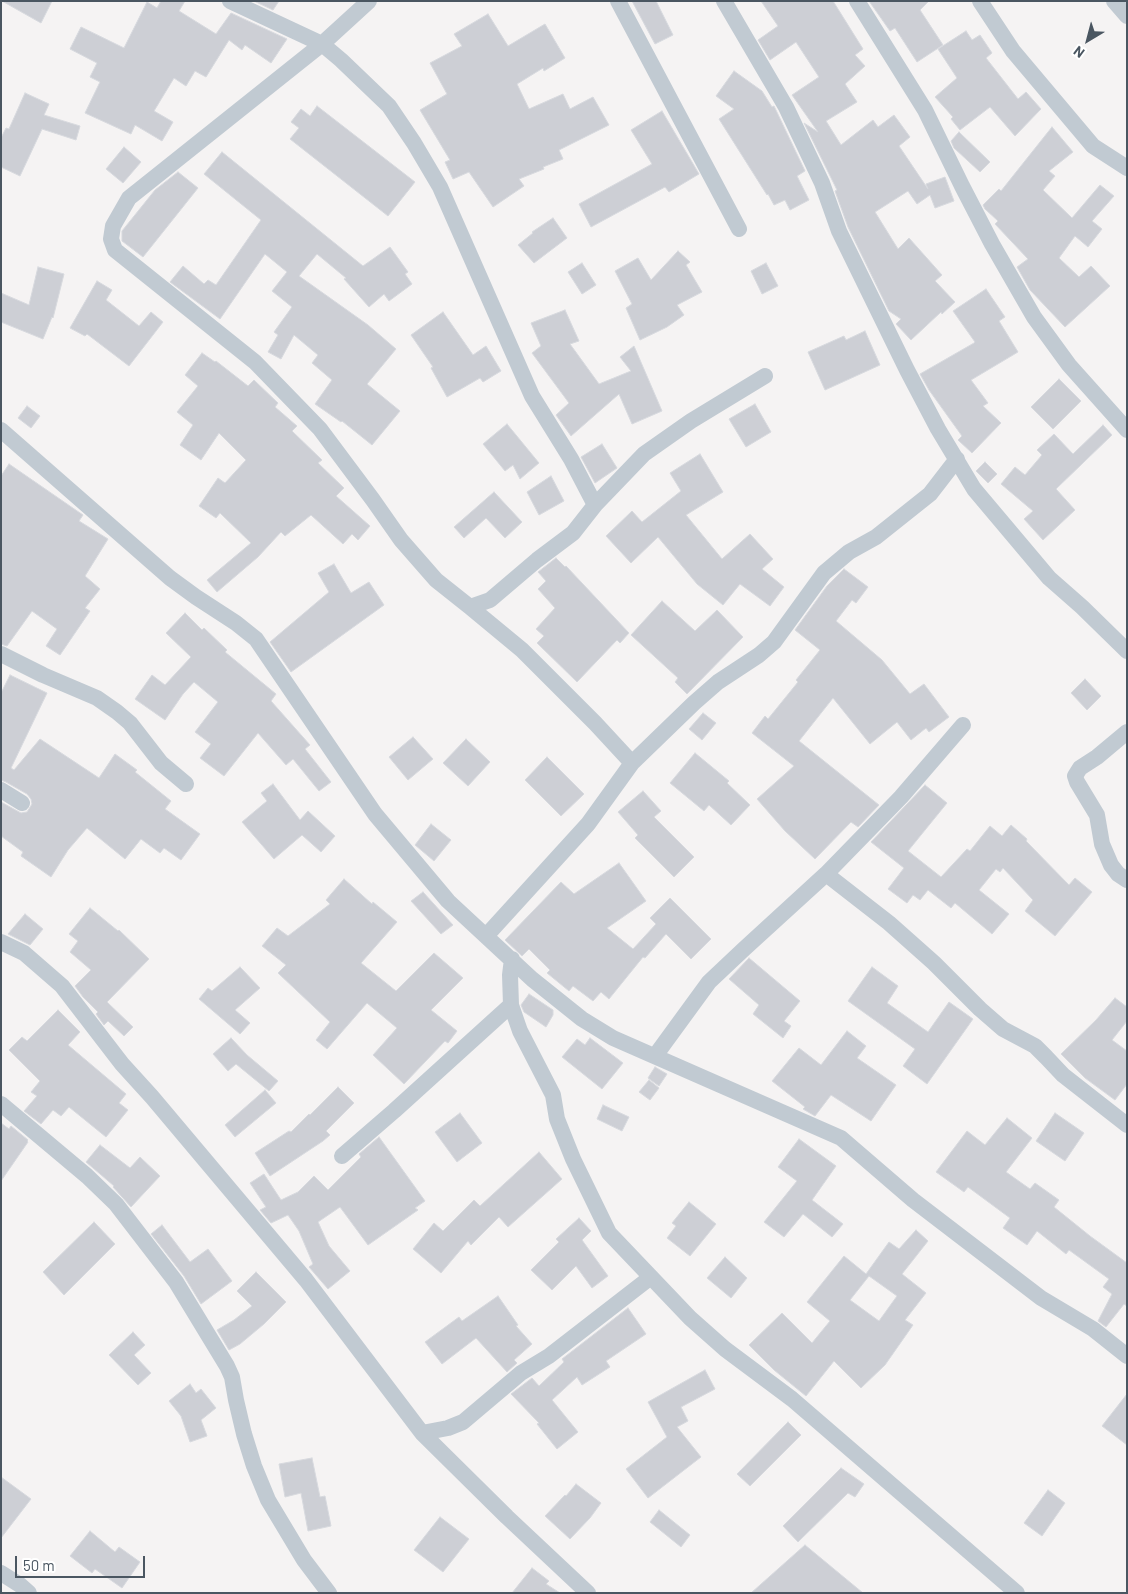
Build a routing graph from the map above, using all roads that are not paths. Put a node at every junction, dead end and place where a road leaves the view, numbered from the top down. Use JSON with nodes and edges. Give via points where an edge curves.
{"nodes":[{"id":1,"x":230,"y":1,"type":"edge"},
{"id":2,"x":369,"y":1,"type":"edge"},
{"id":3,"x":618,"y":1,"type":"edge"},
{"id":4,"x":724,"y":1,"type":"edge"},
{"id":5,"x":857,"y":1,"type":"edge"},
{"id":6,"x":980,"y":1,"type":"edge"},
{"id":7,"x":1114,"y":1,"type":"edge"},
{"id":8,"x":1127,"y":16,"type":"edge"},
{"id":9,"x":322,"y":44,"type":"junction"},
{"id":10,"x":1127,"y":168,"type":"edge"},
{"id":11,"x":739,"y":229,"type":"dead end"},
{"id":12,"x":764,"y":376,"type":"dead end"},
{"id":13,"x":1,"y":430,"type":"edge"},
{"id":14,"x":1127,"y":430,"type":"edge"},
{"id":15,"x":957,"y":459,"type":"junction"},
{"id":16,"x":595,"y":505,"type":"junction"},
{"id":17,"x":490,"y":600,"type":"junction"},
{"id":18,"x":470,"y":607,"type":"junction"},
{"id":19,"x":494,"y":626,"type":"junction"},
{"id":20,"x":1127,"y":651,"type":"edge"},
{"id":21,"x":1,"y":654,"type":"edge"},
{"id":22,"x":963,"y":725,"type":"dead end"},
{"id":23,"x":1127,"y":732,"type":"edge"},
{"id":24,"x":632,"y":764,"type":"junction"},
{"id":25,"x":186,"y":784,"type":"dead end"},
{"id":26,"x":1,"y":790,"type":"edge"},
{"id":27,"x":22,"y":803,"type":"dead end"},
{"id":28,"x":826,"y":874,"type":"junction"},
{"id":29,"x":1127,"y":880,"type":"edge"},
{"id":30,"x":486,"y":936,"type":"junction"},
{"id":31,"x":1,"y":942,"type":"edge"},
{"id":32,"x":512,"y":959,"type":"junction"},
{"id":33,"x":511,"y":1005,"type":"junction"},
{"id":34,"x":655,"y":1056,"type":"junction"},
{"id":35,"x":1,"y":1104,"type":"edge"},
{"id":36,"x":1127,"y":1125,"type":"edge"},
{"id":37,"x":342,"y":1156,"type":"dead end"},
{"id":38,"x":651,"y":1277,"type":"junction"},
{"id":39,"x":1127,"y":1356,"type":"edge"},
{"id":40,"x":422,"y":1433,"type":"junction"},
{"id":41,"x":1,"y":1573,"type":"edge"},
{"id":42,"x":29,"y":1593,"type":"edge"},
{"id":43,"x":328,"y":1593,"type":"edge"},
{"id":44,"x":588,"y":1593,"type":"edge"},
{"id":45,"x":1017,"y":1593,"type":"edge"}],
"edges":[{"from":1,"to":9,"type":"street"},
{"from":2,"to":9,"type":"street"},
{"from":3,"to":11,"type":"street"},
{"from":4,"to":15,"type":"street","via":[[786,107],[822,183],[839,231],[907,370]]},
{"from":5,"to":14,"type":"street","via":[[925,110],[984,228],[1034,317],[1069,365]]},
{"from":6,"to":10,"type":"street","via":[[1013,51],[1093,146]]},
{"from":7,"to":8,"type":"street"},
{"from":9,"to":16,"type":"street","via":[[389,106],[414,143],[440,187],[532,396]]},
{"from":9,"to":18,"type":"street","via":[[129,198],[113,226],[110,239],[115,250],[255,362],[320,429],[406,547],[436,580]]},
{"from":12,"to":16,"type":"street","via":[[644,454]]},
{"from":13,"to":30,"type":"street","via":[[170,578],[256,639],[375,814],[448,901]]},
{"from":15,"to":20,"type":"street","via":[[974,489],[1050,578]]},
{"from":15,"to":24,"type":"street","via":[[930,494],[876,538],[849,552],[824,573],[774,642],[718,682]]},
{"from":16,"to":17,"type":"street","via":[[573,533]]},
{"from":17,"to":18,"type":"street"},
{"from":17,"to":19,"type":"street"},
{"from":18,"to":19,"type":"street"},
{"from":19,"to":24,"type":"street","via":[[522,650]]},
{"from":21,"to":25,"type":"street","via":[[97,698],[117,712],[161,763]]},
{"from":22,"to":28,"type":"street","via":[[901,797]]},
{"from":23,"to":29,"type":"street","via":[[1080,768],[1075,776],[1097,815],[1102,844],[1111,864]]},
{"from":24,"to":30,"type":"street","via":[[588,824]]},
{"from":26,"to":27,"type":"street"},
{"from":28,"to":34,"type":"street","via":[[709,982]]},
{"from":28,"to":36,"type":"street","via":[[890,923],[1003,1029],[1034,1046],[1063,1075]]},
{"from":30,"to":32,"type":"street"},
{"from":31,"to":40,"type":"street","via":[[24,953],[62,986],[122,1064],[306,1280]]},
{"from":32,"to":33,"type":"street"},
{"from":32,"to":34,"type":"street","via":[[582,1019],[613,1038]]},
{"from":33,"to":37,"type":"street"},
{"from":33,"to":38,"type":"street","via":[[520,1031],[552,1095],[557,1119],[574,1160],[609,1233]]},
{"from":34,"to":39,"type":"street","via":[[841,1138],[913,1200],[1041,1298],[1093,1329]]},
{"from":35,"to":43,"type":"street","via":[[116,1204],[176,1282],[232,1377],[244,1434],[268,1500]]},
{"from":38,"to":40,"type":"street","via":[[549,1356],[521,1373],[463,1422]]},
{"from":38,"to":45,"type":"street","via":[[725,1349],[792,1399]]},
{"from":40,"to":44,"type":"street"},
{"from":41,"to":42,"type":"street"}]}
